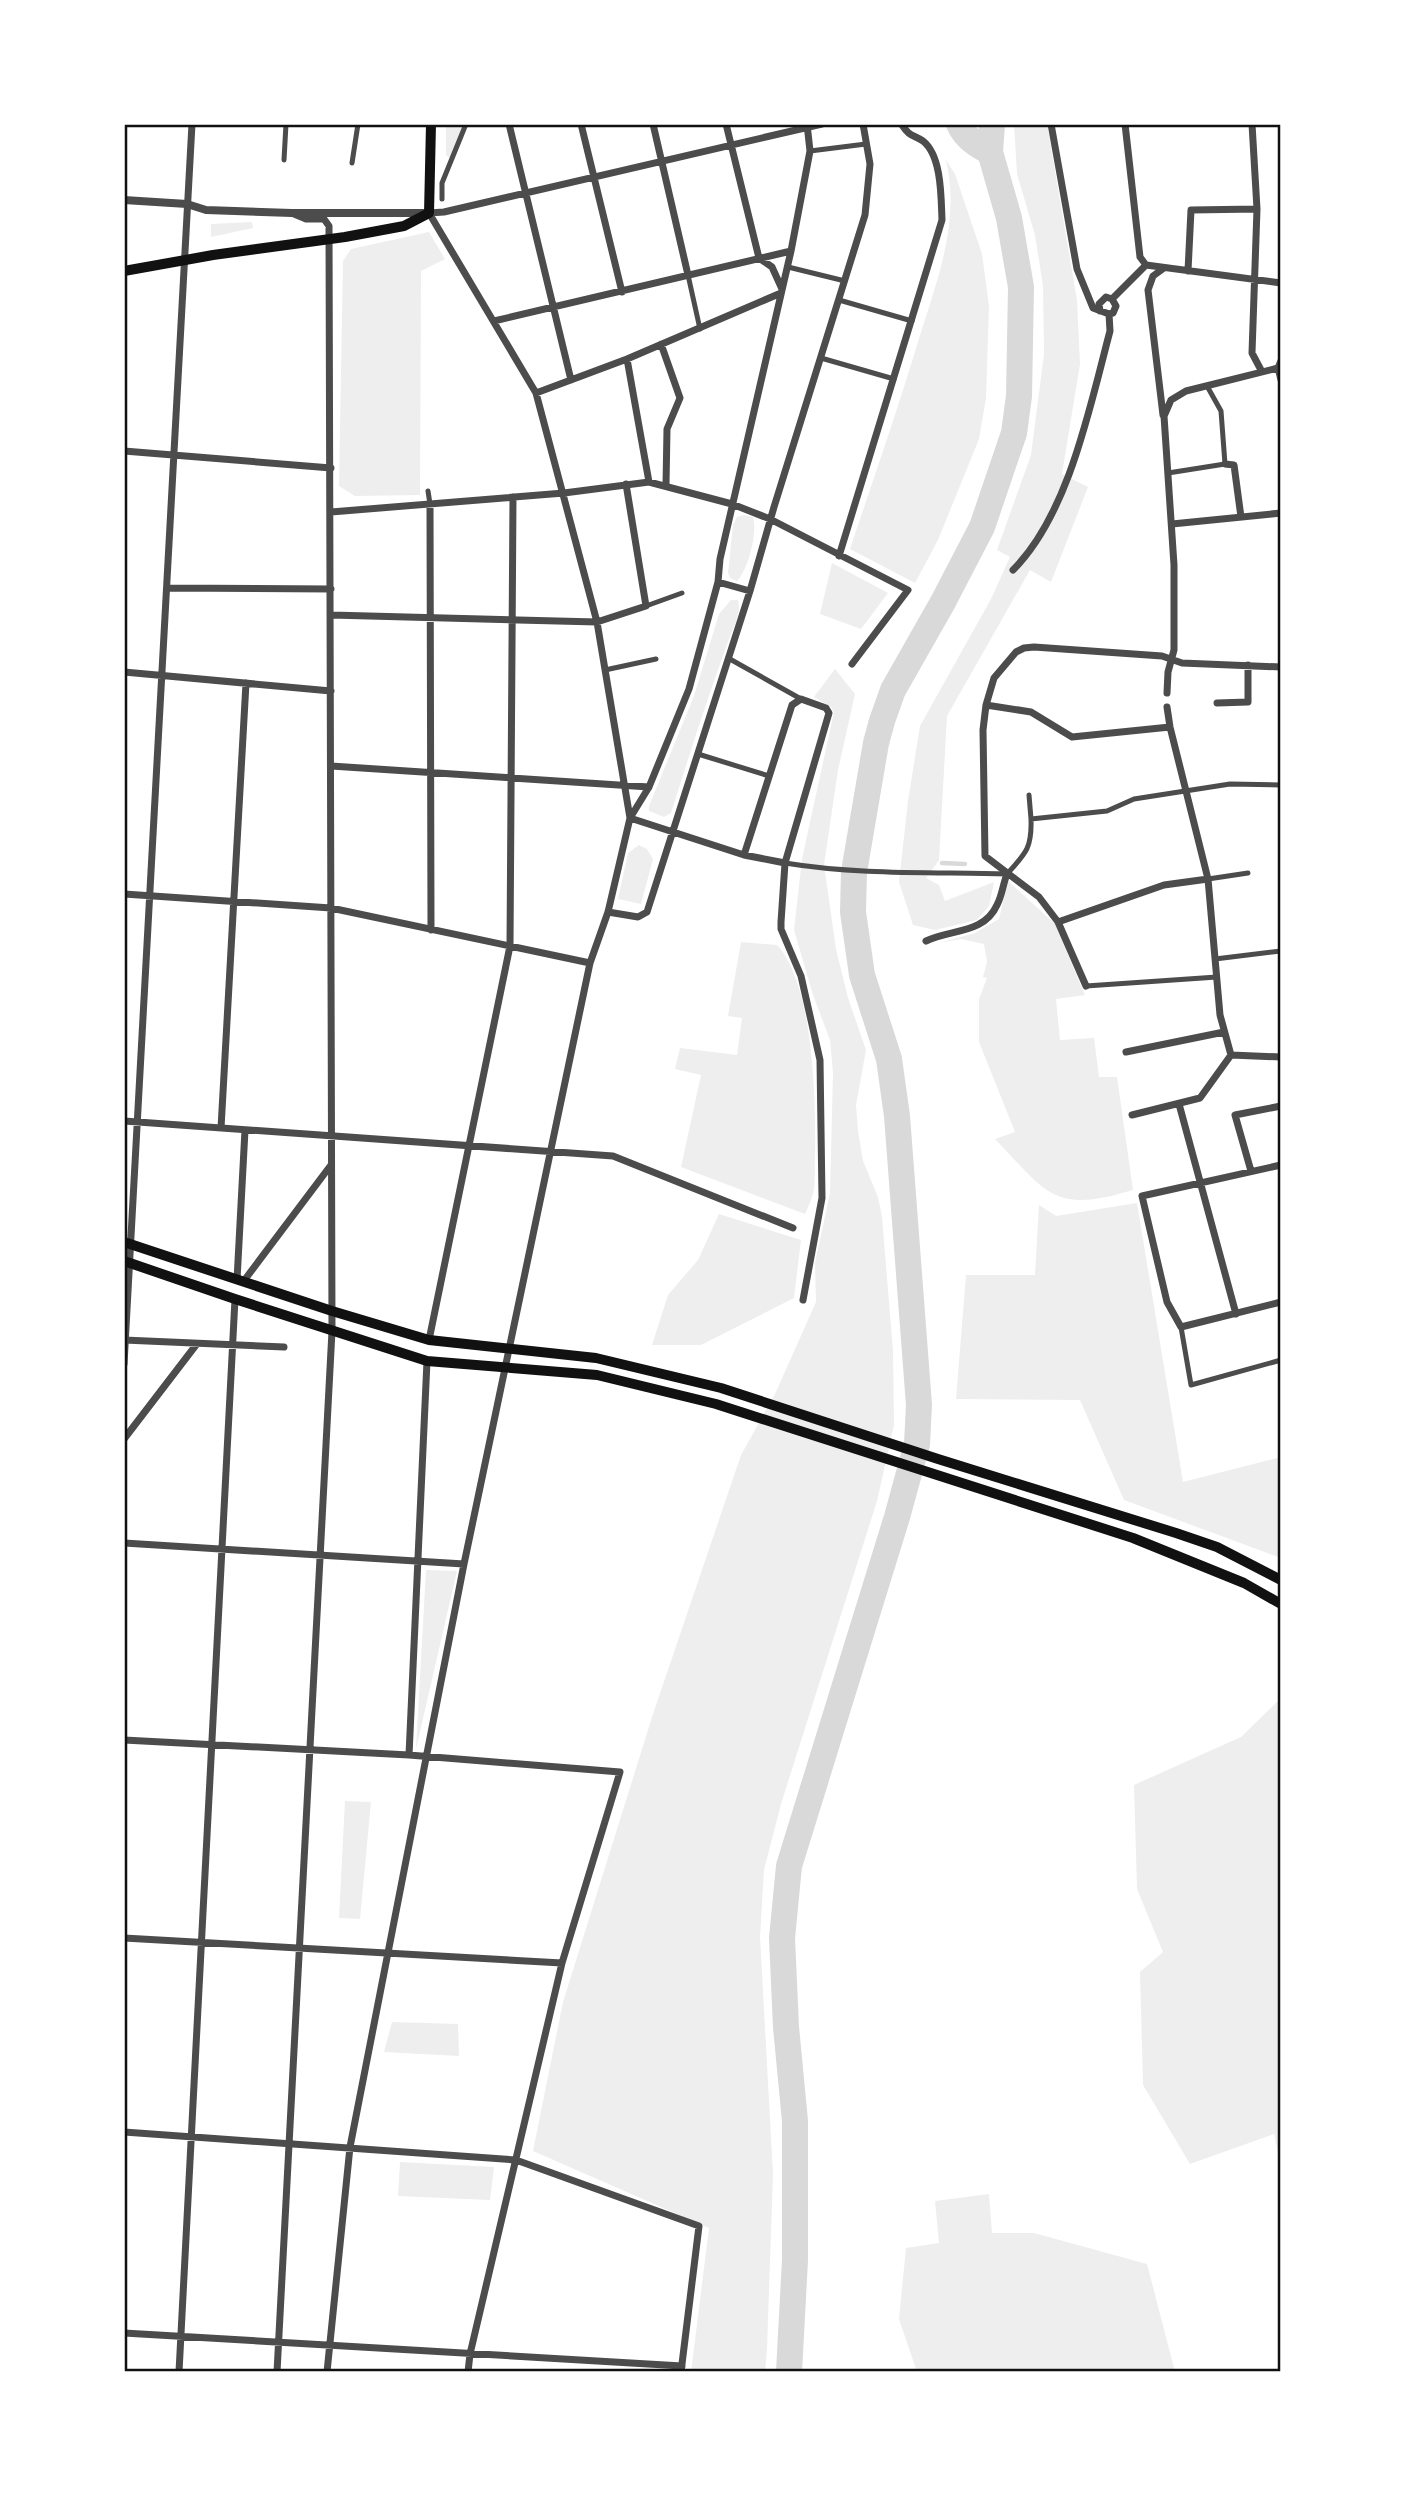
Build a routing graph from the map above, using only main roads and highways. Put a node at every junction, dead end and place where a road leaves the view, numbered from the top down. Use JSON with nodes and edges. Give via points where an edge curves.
{"nodes":[{"id":1,"x":431,"y":124,"type":"edge"},
{"id":2,"x":124,"y":271,"type":"edge"},
{"id":3,"x":127,"y":1243,"type":"edge"},
{"id":4,"x":127,"y":1262,"type":"edge"},
{"id":5,"x":1281,"y":1580,"type":"edge"},
{"id":6,"x":1281,"y":1604,"type":"edge"}],
"edges":[{"from":1,"to":2,"type":"main road","via":[[429,213],[404,226]]},
{"from":3,"to":5,"type":"main road","via":[[429,1340],[596,1358],[720,1388],[1217,1547]]},
{"from":4,"to":6,"type":"main road","via":[[428,1361],[597,1375],[716,1405],[1098,1525],[1178,1554]]}]}
